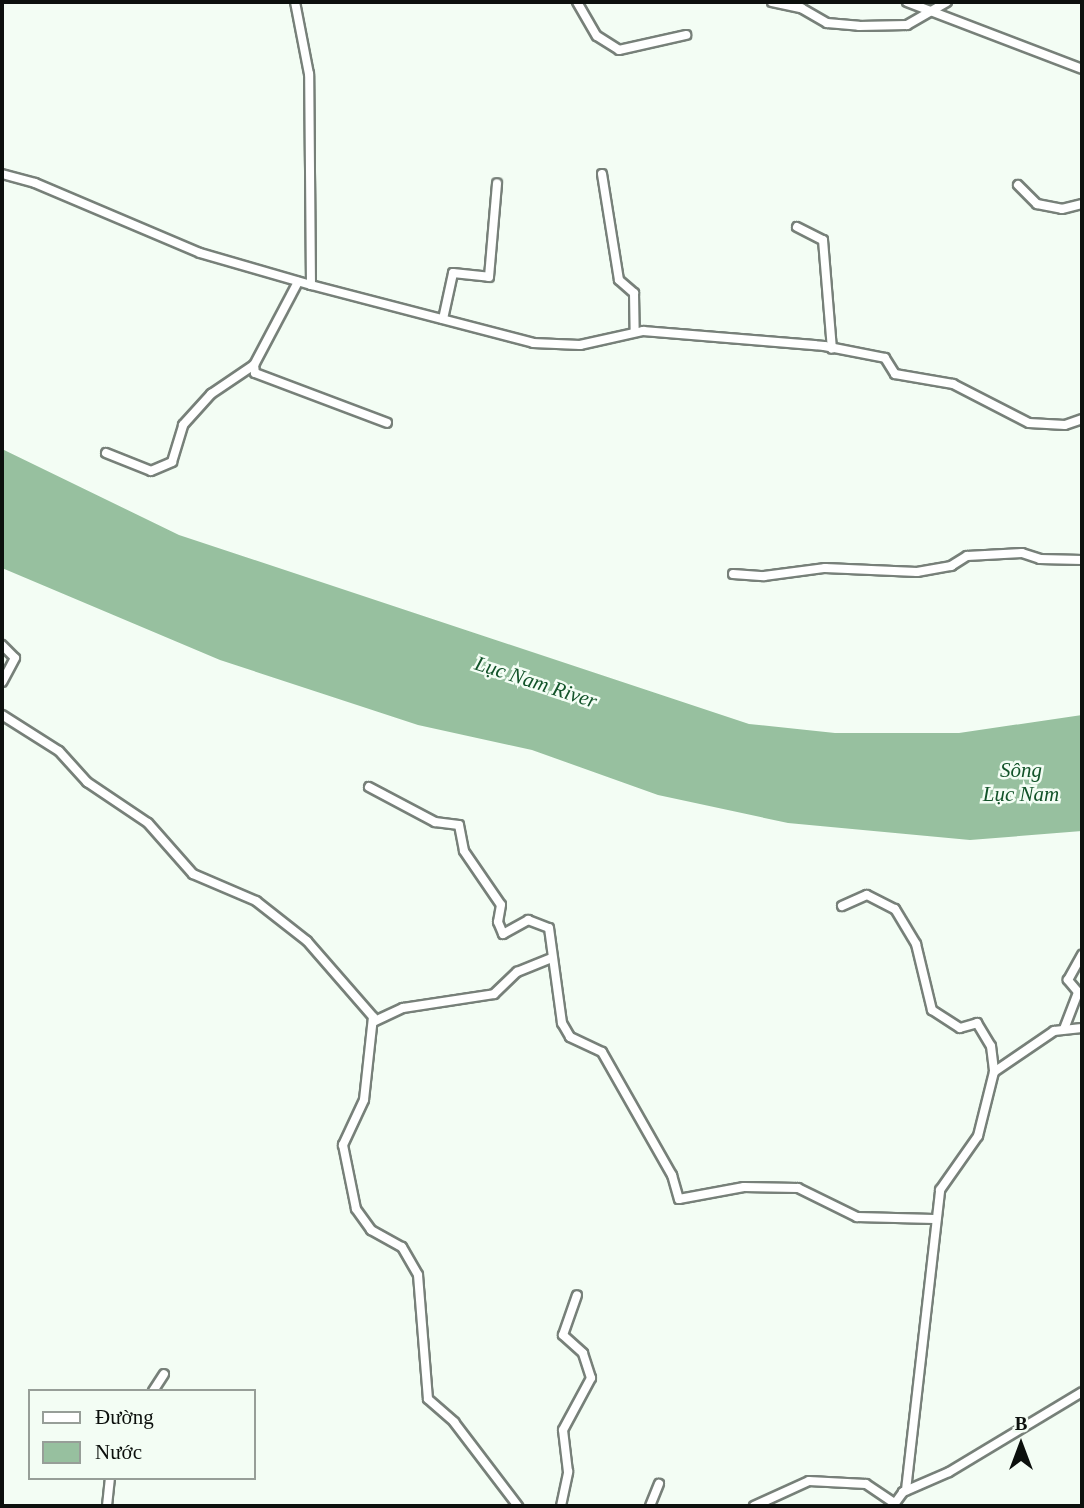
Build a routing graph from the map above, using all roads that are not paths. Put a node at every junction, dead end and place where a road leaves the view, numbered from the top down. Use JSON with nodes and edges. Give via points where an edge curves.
{"nodes":[{"id":1,"x":295,"y":2,"type":"edge"},
{"id":2,"x":577,"y":2,"type":"edge"},
{"id":3,"x":772,"y":2,"type":"edge"},
{"id":4,"x":907,"y":2,"type":"edge"},
{"id":5,"x":947,"y":2,"type":"edge"},
{"id":6,"x":934,"y":12,"type":"junction"},
{"id":7,"x":686,"y":35,"type":"dead end"},
{"id":8,"x":1082,"y":69,"type":"edge"},
{"id":9,"x":2,"y":174,"type":"edge"},
{"id":10,"x":602,"y":174,"type":"dead end"},
{"id":11,"x":497,"y":183,"type":"dead end"},
{"id":12,"x":1018,"y":185,"type":"dead end"},
{"id":13,"x":1082,"y":204,"type":"edge"},
{"id":14,"x":797,"y":227,"type":"dead end"},
{"id":15,"x":298,"y":282,"type":"junction"},
{"id":16,"x":311,"y":285,"type":"junction"},
{"id":17,"x":443,"y":319,"type":"junction"},
{"id":18,"x":635,"y":332,"type":"junction"},
{"id":19,"x":832,"y":349,"type":"junction"},
{"id":20,"x":254,"y":365,"type":"junction"},
{"id":21,"x":1082,"y":419,"type":"edge"},
{"id":22,"x":387,"y":423,"type":"dead end"},
{"id":23,"x":106,"y":453,"type":"dead end"},
{"id":24,"x":1082,"y":560,"type":"edge"},
{"id":25,"x":733,"y":574,"type":"dead end"},
{"id":26,"x":2,"y":645,"type":"edge"},
{"id":27,"x":2,"y":682,"type":"edge"},
{"id":28,"x":2,"y":715,"type":"edge"},
{"id":29,"x":369,"y":787,"type":"dead end"},
{"id":30,"x":842,"y":906,"type":"dead end"},
{"id":31,"x":1082,"y":955,"type":"edge"},
{"id":32,"x":552,"y":958,"type":"junction"},
{"id":33,"x":375,"y":1021,"type":"junction"},
{"id":34,"x":1082,"y":1028,"type":"edge"},
{"id":35,"x":1063,"y":1029,"type":"junction"},
{"id":36,"x":994,"y":1072,"type":"junction"},
{"id":37,"x":934,"y":1219,"type":"junction"},
{"id":38,"x":576,"y":1295,"type":"dead end"},
{"id":39,"x":164,"y":1374,"type":"dead end"},
{"id":40,"x":154,"y":1389,"type":"edge"},
{"id":41,"x":1082,"y":1392,"type":"edge"},
{"id":42,"x":110,"y":1480,"type":"edge"},
{"id":43,"x":659,"y":1485,"type":"dead end"},
{"id":44,"x":906,"y":1490,"type":"junction"},
{"id":45,"x":893,"y":1504,"type":"edge"},
{"id":46,"x":107,"y":1506,"type":"edge"},
{"id":47,"x":518,"y":1506,"type":"edge"},
{"id":48,"x":561,"y":1506,"type":"edge"},
{"id":49,"x":650,"y":1506,"type":"edge"},
{"id":50,"x":754,"y":1506,"type":"edge"}],
"edges":[{"from":1,"to":16,"type":"street","via":[[309,74]]},
{"from":2,"to":7,"type":"street","via":[[597,36],[619,50]]},
{"from":3,"to":6,"type":"street","via":[[801,8],[827,23],[859,26],[907,26]]},
{"from":4,"to":6,"type":"street"},
{"from":5,"to":6,"type":"street"},
{"from":6,"to":8,"type":"street"},
{"from":9,"to":15,"type":"street","via":[[200,253]]},
{"from":10,"to":18,"type":"street","via":[[619,280],[634,293]]},
{"from":11,"to":17,"type":"street","via":[[489,277],[453,273]]},
{"from":12,"to":13,"type":"street","via":[[1029,198],[1051,208]]},
{"from":14,"to":19,"type":"street","via":[[823,240]]},
{"from":15,"to":16,"type":"street"},
{"from":15,"to":20,"type":"street"},
{"from":16,"to":17,"type":"street"},
{"from":17,"to":18,"type":"street","via":[[506,338],[556,345]]},
{"from":18,"to":19,"type":"street"},
{"from":19,"to":21,"type":"street","via":[[885,358],[895,374],[953,384],[1029,423],[1065,425]]},
{"from":20,"to":22,"type":"street","via":[[255,373]]},
{"from":20,"to":23,"type":"street","via":[[195,410],[166,467],[144,470]]},
{"from":24,"to":25,"type":"street","via":[[1040,559],[1022,552],[967,556],[951,566],[917,572],[825,568],[764,576]]},
{"from":26,"to":27,"type":"street","via":[[15,657]]},
{"from":28,"to":33,"type":"street","via":[[59,751],[87,782],[155,829],[193,874],[256,901],[312,945]]},
{"from":29,"to":32,"type":"street","via":[[435,822],[459,825],[464,851],[501,905],[501,932],[508,934],[528,920],[543,924],[551,932]]},
{"from":30,"to":36,"type":"street","via":[[867,895],[895,909],[916,944],[932,1010],[960,1028],[977,1023],[991,1046]]},
{"from":31,"to":35,"type":"street","via":[[1068,979],[1078,992]]},
{"from":32,"to":33,"type":"street","via":[[517,972],[494,994],[403,1007]]},
{"from":32,"to":37,"type":"street","via":[[567,1032],[603,1052],[672,1175],[679,1199],[744,1187],[798,1188],[857,1217]]},
{"from":33,"to":47,"type":"street","via":[[364,1100],[343,1145],[356,1209],[370,1230],[402,1247],[418,1275],[428,1399],[454,1422]]},
{"from":34,"to":35,"type":"street"},
{"from":35,"to":36,"type":"street","via":[[1031,1044]]},
{"from":36,"to":37,"type":"street","via":[[982,1129],[943,1183]]},
{"from":37,"to":44,"type":"street"},
{"from":38,"to":48,"type":"street","via":[[563,1335],[583,1353],[590,1378],[563,1430],[568,1472]]},
{"from":39,"to":40,"type":"street"},
{"from":41,"to":44,"type":"street","via":[[949,1472]]},
{"from":42,"to":46,"type":"street"},
{"from":43,"to":49,"type":"street"},
{"from":44,"to":45,"type":"street"},
{"from":45,"to":50,"type":"street","via":[[866,1484],[809,1481]]}]}
